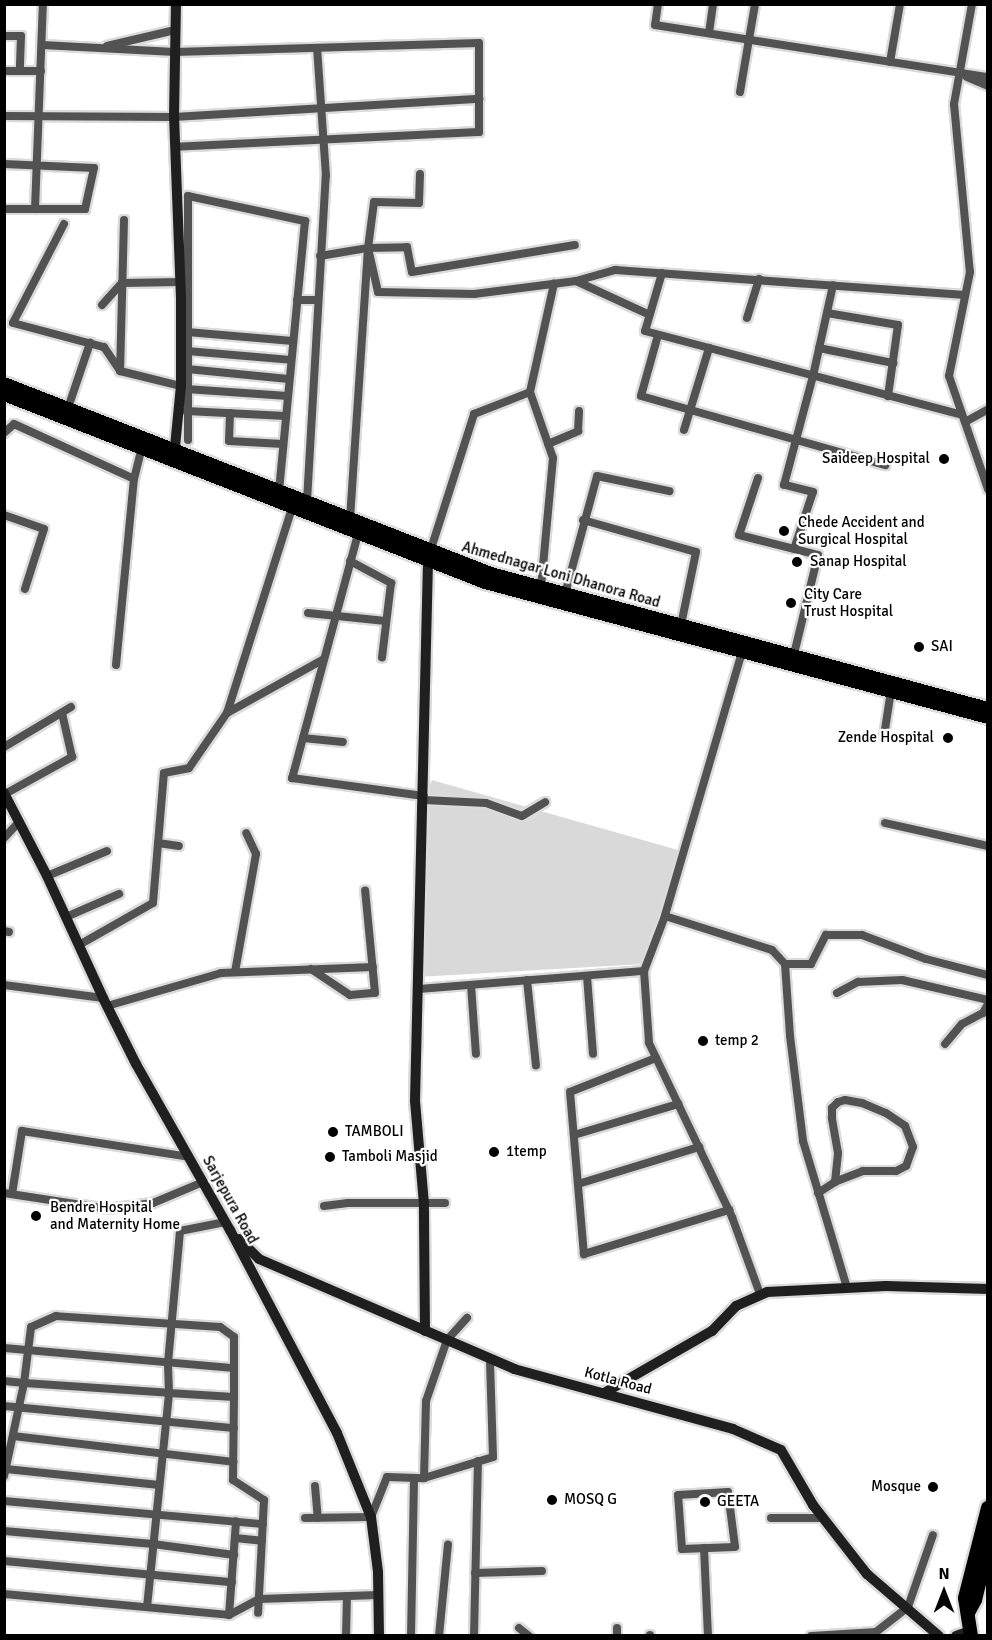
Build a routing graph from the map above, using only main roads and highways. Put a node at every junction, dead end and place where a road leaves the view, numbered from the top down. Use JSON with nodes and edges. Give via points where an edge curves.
{"nodes":[{"id":1,"x":4,"y":383,"type":"edge"},
{"id":2,"x":4,"y":395,"type":"edge"},
{"id":3,"x":174,"y":457,"type":"junction"},
{"id":4,"x":429,"y":557,"type":"junction"},
{"id":5,"x":987,"y":708,"type":"edge"},
{"id":6,"x":987,"y":718,"type":"edge"},
{"id":7,"x":987,"y":1508,"type":"edge"},
{"id":8,"x":987,"y":1547,"type":"edge"},
{"id":9,"x":968,"y":1613,"type":"junction"},
{"id":10,"x":971,"y":1633,"type":"edge"}],
"edges":[{"from":1,"to":3,"type":"main road","name":"Ahmednagar Loni Dhanora Road"},
{"from":2,"to":3,"type":"main road","name":"Ahmednagar Loni Dhanora Road","via":[[141,450]]},
{"from":3,"to":4,"type":"main road","name":"Ahmednagar Loni Dhanora Road","via":[[358,534]]},
{"from":3,"to":4,"type":"main road","name":"Ahmednagar Loni Dhanora Road","via":[[307,501]]},
{"from":4,"to":5,"type":"main road","name":"Ahmednagar Loni Dhanora Road"},
{"from":4,"to":6,"type":"main road","name":"Ahmednagar Loni Dhanora Road","via":[[495,586]]},
{"from":7,"to":9,"type":"highway","via":[[965,1598]]},
{"from":8,"to":9,"type":"highway","via":[[975,1600]]},
{"from":9,"to":10,"type":"highway"}]}
